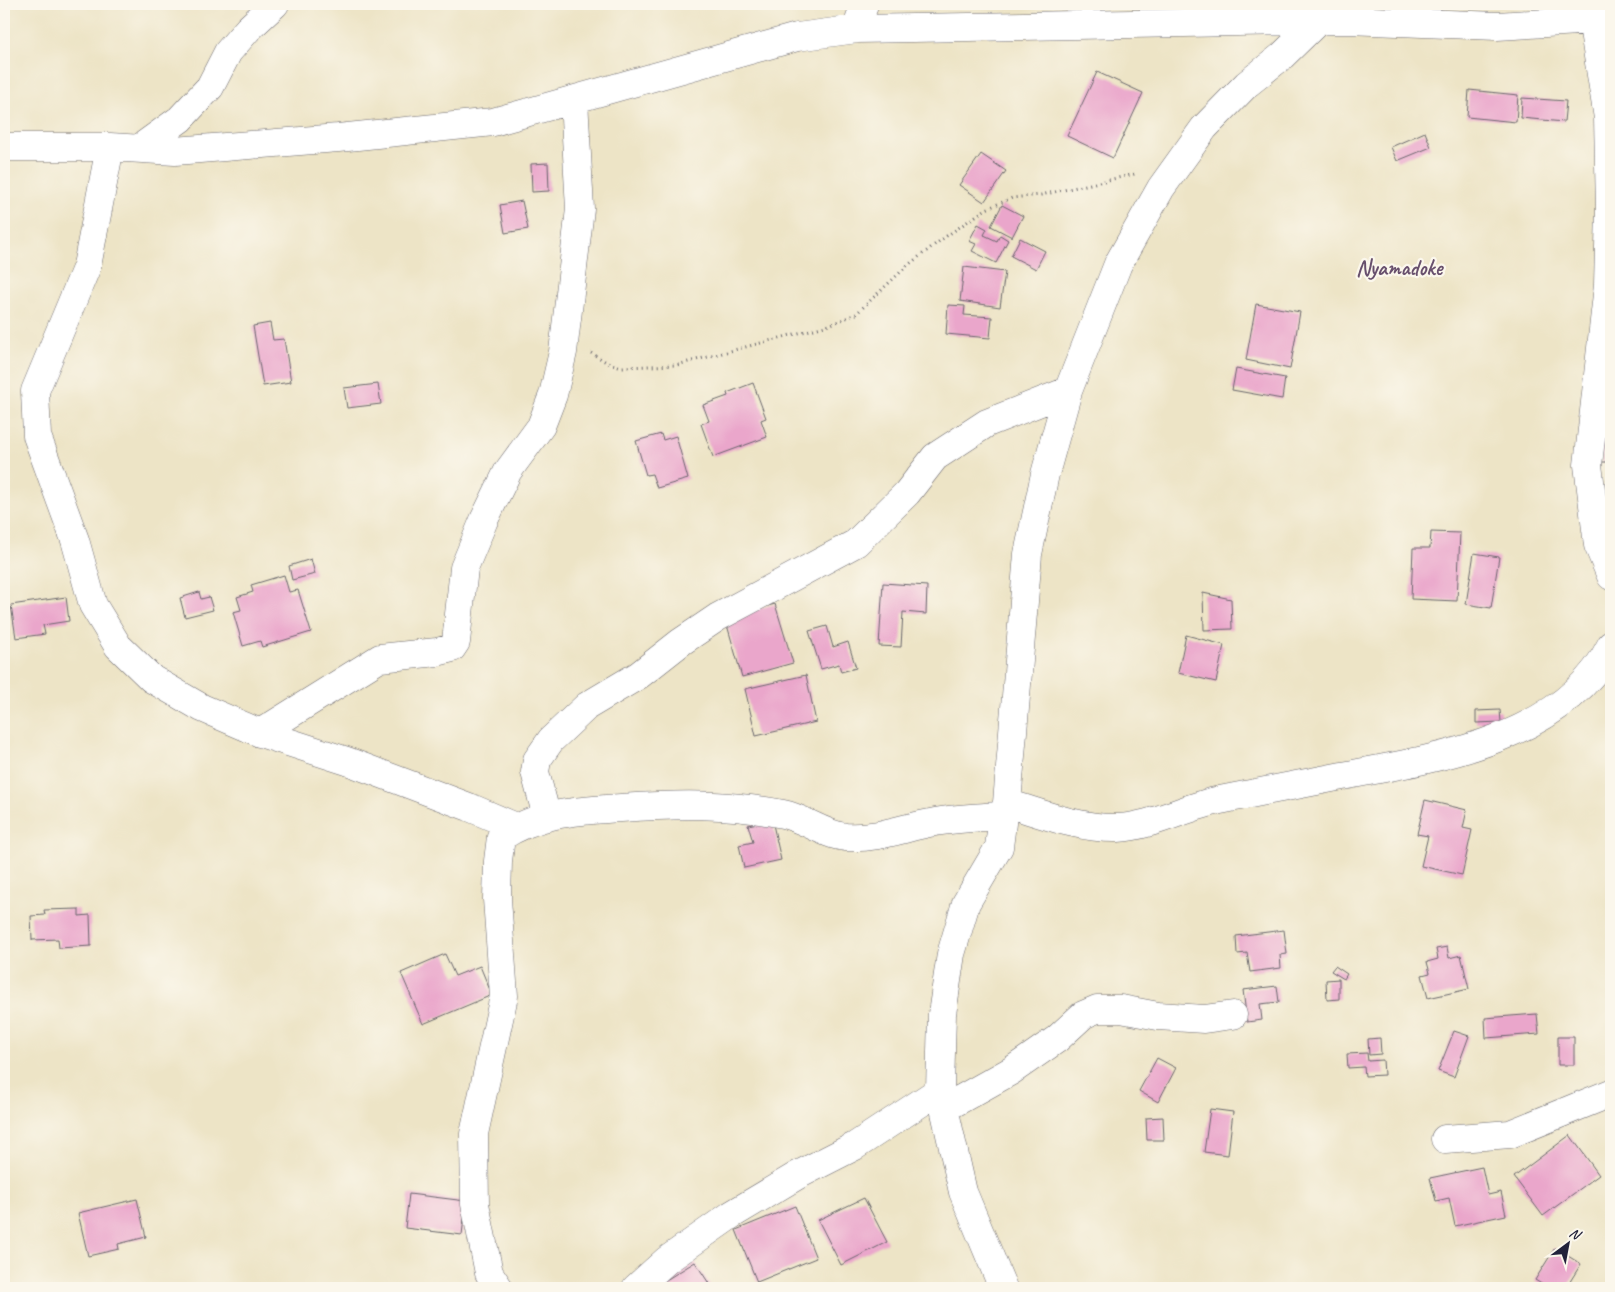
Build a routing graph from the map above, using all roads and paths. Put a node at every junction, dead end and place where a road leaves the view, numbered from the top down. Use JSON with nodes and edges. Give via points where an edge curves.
{"nodes":[{"id":1,"x":274,"y":4,"type":"edge"},
{"id":2,"x":1349,"y":12,"type":"edge"},
{"id":3,"x":861,"y":16,"type":"edge"},
{"id":4,"x":1602,"y":19,"type":"edge"},
{"id":5,"x":1318,"y":21,"type":"junction"},
{"id":6,"x":574,"y":100,"type":"junction"},
{"id":7,"x":4,"y":147,"type":"edge"},
{"id":8,"x":110,"y":147,"type":"junction"},
{"id":9,"x":140,"y":148,"type":"junction"},
{"id":10,"x":1177,"y":165,"type":"junction"},
{"id":11,"x":565,"y":338,"type":"junction"},
{"id":12,"x":1068,"y":391,"type":"junction"},
{"id":13,"x":1611,"y":576,"type":"edge"},
{"id":14,"x":1611,"y":645,"type":"edge"},
{"id":15,"x":260,"y":733,"type":"junction"},
{"id":16,"x":1005,"y":809,"type":"junction"},
{"id":17,"x":547,"y":817,"type":"junction"},
{"id":18,"x":516,"y":827,"type":"junction"},
{"id":19,"x":1233,"y":1015,"type":"dead end"},
{"id":20,"x":1611,"y":1093,"type":"edge"},
{"id":21,"x":943,"y":1099,"type":"junction"},
{"id":22,"x":1445,"y":1139,"type":"dead end"},
{"id":23,"x":499,"y":1288,"type":"edge"},
{"id":24,"x":636,"y":1288,"type":"edge"},
{"id":25,"x":1003,"y":1288,"type":"edge"}],
"edges":[{"from":1,"to":9,"type":"street","via":[[228,52],[210,87],[180,119]]},
{"from":2,"to":4,"type":"street","via":[[1498,26]]},
{"from":2,"to":5,"type":"street"},
{"from":3,"to":5,"type":"street"},
{"from":3,"to":6,"type":"street"},
{"from":4,"to":13,"type":"street","via":[[1610,192],[1608,285],[1588,464],[1598,545]]},
{"from":5,"to":10,"type":"street","via":[[1247,84],[1204,128]]},
{"from":6,"to":9,"type":"street","via":[[493,122],[174,151]]},
{"from":6,"to":11,"type":"street","via":[[580,209]]},
{"from":7,"to":8,"type":"street"},
{"from":8,"to":9,"type":"street"},
{"from":8,"to":15,"type":"street","via":[[87,266],[36,391],[37,436],[93,605],[118,646],[152,679],[202,708]]},
{"from":10,"to":11,"type":"path","via":[[1041,195],[1012,198],[986,209],[908,265],[856,314],[788,338],[677,365],[622,368]]},
{"from":10,"to":12,"type":"street","via":[[1118,264]]},
{"from":11,"to":15,"type":"street","via":[[553,395],[541,426],[508,471],[464,568],[459,630],[452,648],[380,658]]},
{"from":12,"to":16,"type":"street","via":[[1045,474],[1028,554]]},
{"from":12,"to":17,"type":"street","via":[[987,423],[935,457],[907,493],[856,543],[718,617],[639,675],[588,706],[551,740],[537,760],[535,772]]},
{"from":14,"to":16,"type":"street","via":[[1587,682],[1552,712],[1489,742],[1415,762],[1214,801],[1164,819],[1119,828],[1096,827]]},
{"from":15,"to":18,"type":"street","via":[[347,761]]},
{"from":16,"to":17,"type":"street","via":[[877,837],[844,837],[786,814],[745,807],[686,804],[566,811]]},
{"from":16,"to":21,"type":"street","via":[[999,847],[966,904],[950,954],[942,1014]]},
{"from":17,"to":18,"type":"street"},
{"from":18,"to":23,"type":"street","via":[[502,836],[498,861],[497,899],[504,996],[474,1134],[475,1204],[489,1273]]},
{"from":19,"to":21,"type":"street","via":[[1204,1019],[1097,1009],[1011,1071]]},
{"from":20,"to":22,"type":"street","via":[[1510,1134]]},
{"from":21,"to":24,"type":"street","via":[[798,1175],[731,1215],[666,1260]]},
{"from":21,"to":25,"type":"street","via":[[963,1192]]}]}
